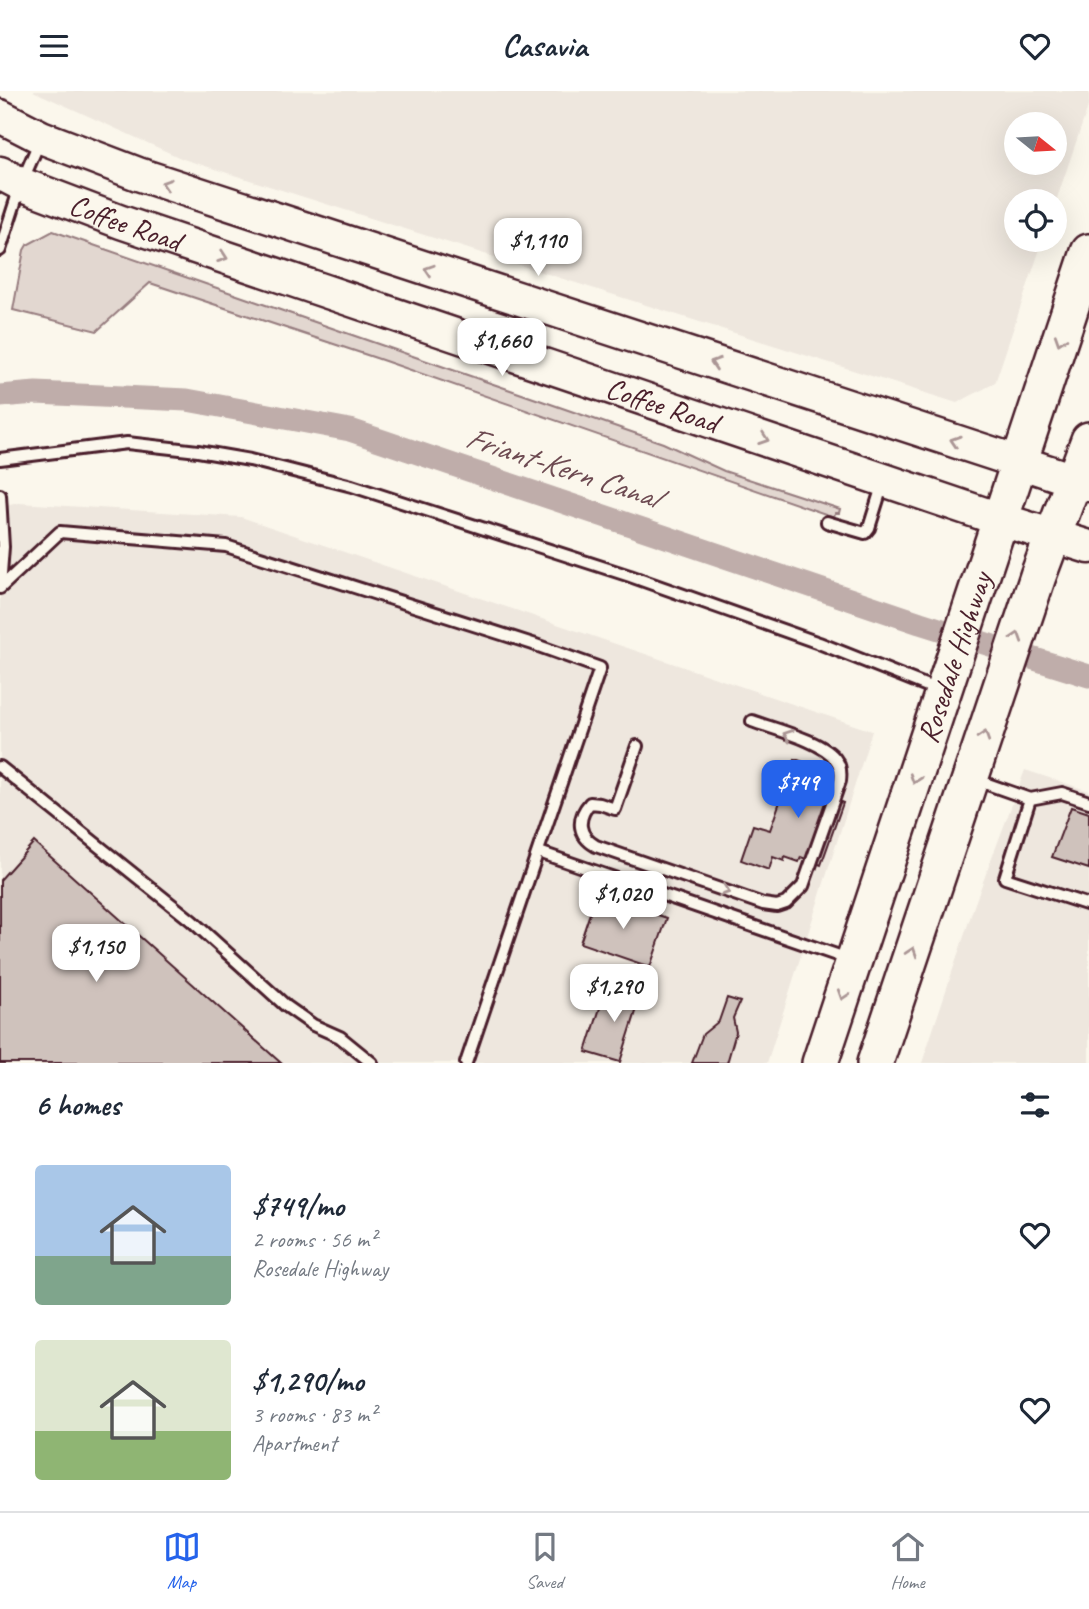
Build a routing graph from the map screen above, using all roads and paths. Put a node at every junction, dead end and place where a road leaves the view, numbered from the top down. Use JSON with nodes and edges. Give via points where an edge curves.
{"nodes":[{"id":1,"x":0,"y":116,"type":"edge"},
{"id":2,"x":41,"y":137,"type":"junction"},
{"id":3,"x":10,"y":179,"type":"edge"},
{"id":4,"x":0,"y":250,"type":"edge"},
{"id":5,"x":1089,"y":252,"type":"edge"},
{"id":6,"x":1089,"y":440,"type":"edge"},
{"id":7,"x":0,"y":460,"type":"edge"},
{"id":8,"x":1020,"y":462,"type":"junction"},
{"id":9,"x":883,"y":480,"type":"junction"},
{"id":10,"x":1082,"y":483,"type":"edge"},
{"id":11,"x":0,"y":495,"type":"edge"},
{"id":12,"x":1002,"y":520,"type":"junction"},
{"id":13,"x":827,"y":522,"type":"dead end"},
{"id":14,"x":1054,"y":536,"type":"junction"},
{"id":15,"x":1089,"y":547,"type":"edge"},
{"id":16,"x":0,"y":588,"type":"edge"},
{"id":17,"x":948,"y":680,"type":"junction"},
{"id":18,"x":751,"y":721,"type":"dead end"},
{"id":19,"x":637,"y":746,"type":"dead end"},
{"id":20,"x":0,"y":767,"type":"edge"},
{"id":21,"x":970,"y":778,"type":"junction"},
{"id":22,"x":1030,"y":799,"type":"junction"},
{"id":23,"x":1089,"y":802,"type":"edge"},
{"id":24,"x":539,"y":852,"type":"junction"},
{"id":25,"x":1089,"y":905,"type":"edge"},
{"id":26,"x":854,"y":961,"type":"junction"},
{"id":27,"x":372,"y":1063,"type":"edge"},
{"id":28,"x":466,"y":1063,"type":"edge"},
{"id":29,"x":820,"y":1063,"type":"edge"},
{"id":30,"x":875,"y":1063,"type":"edge"}],
"edges":[{"from":1,"to":2,"type":"main road","name":"Coffee Road"},
{"from":2,"to":3,"type":"lane"},
{"from":8,"to":2,"type":"main road","name":"Coffee Road","one_way":true,"via":[[138,174]]},
{"from":3,"to":4,"type":"lane"},
{"from":3,"to":9,"type":"main road","name":"Coffee Road","one_way":true,"via":[[121,222]]},
{"from":5,"to":8,"type":"main road","name":"Rosedale Highway","one_way":true},
{"from":6,"to":10,"type":"main road","name":"Rosedale Highway"},
{"from":7,"to":17,"type":"lane","via":[[127,443],[276,466],[352,486],[820,643]]},
{"from":8,"to":10,"type":"main road","name":"Coffee Road"},
{"from":8,"to":12,"type":"main road","name":"Rosedale Highway"},
{"from":9,"to":12,"type":"main road","name":"Coffee Road"},
{"from":9,"to":13,"type":"lane","via":[[865,533]]},
{"from":10,"to":14,"type":"main road","name":"Rosedale Highway"},
{"from":11,"to":16,"type":"lane"},
{"from":12,"to":14,"type":"main road","name":"Coffee Road"},
{"from":12,"to":17,"type":"main road","name":"Rosedale Highway"},
{"from":14,"to":15,"type":"main road","name":"Coffee Road"},
{"from":21,"to":14,"type":"main road","name":"Rosedale Highway","one_way":true},
{"from":16,"to":24,"type":"lane","via":[[61,532],[226,546],[600,668]]},
{"from":17,"to":26,"type":"main road","name":"Rosedale Highway","one_way":true},
{"from":19,"to":18,"type":"lane","one_way":true,"via":[[615,809],[590,803],[579,828],[583,837],[596,846],[777,906],[803,886],[841,770],[824,748]]},
{"from":20,"to":27,"type":"lane","via":[[192,921],[286,1006],[340,1037]]},
{"from":21,"to":22,"type":"lane"},
{"from":30,"to":21,"type":"main road","name":"Rosedale Highway","one_way":true},
{"from":22,"to":23,"type":"lane","via":[[1062,793]]},
{"from":22,"to":25,"type":"lane","via":[[1005,878]]},
{"from":24,"to":26,"type":"lane"},
{"from":24,"to":28,"type":"lane"},
{"from":26,"to":29,"type":"main road","name":"Rosedale Highway","one_way":true}]}
